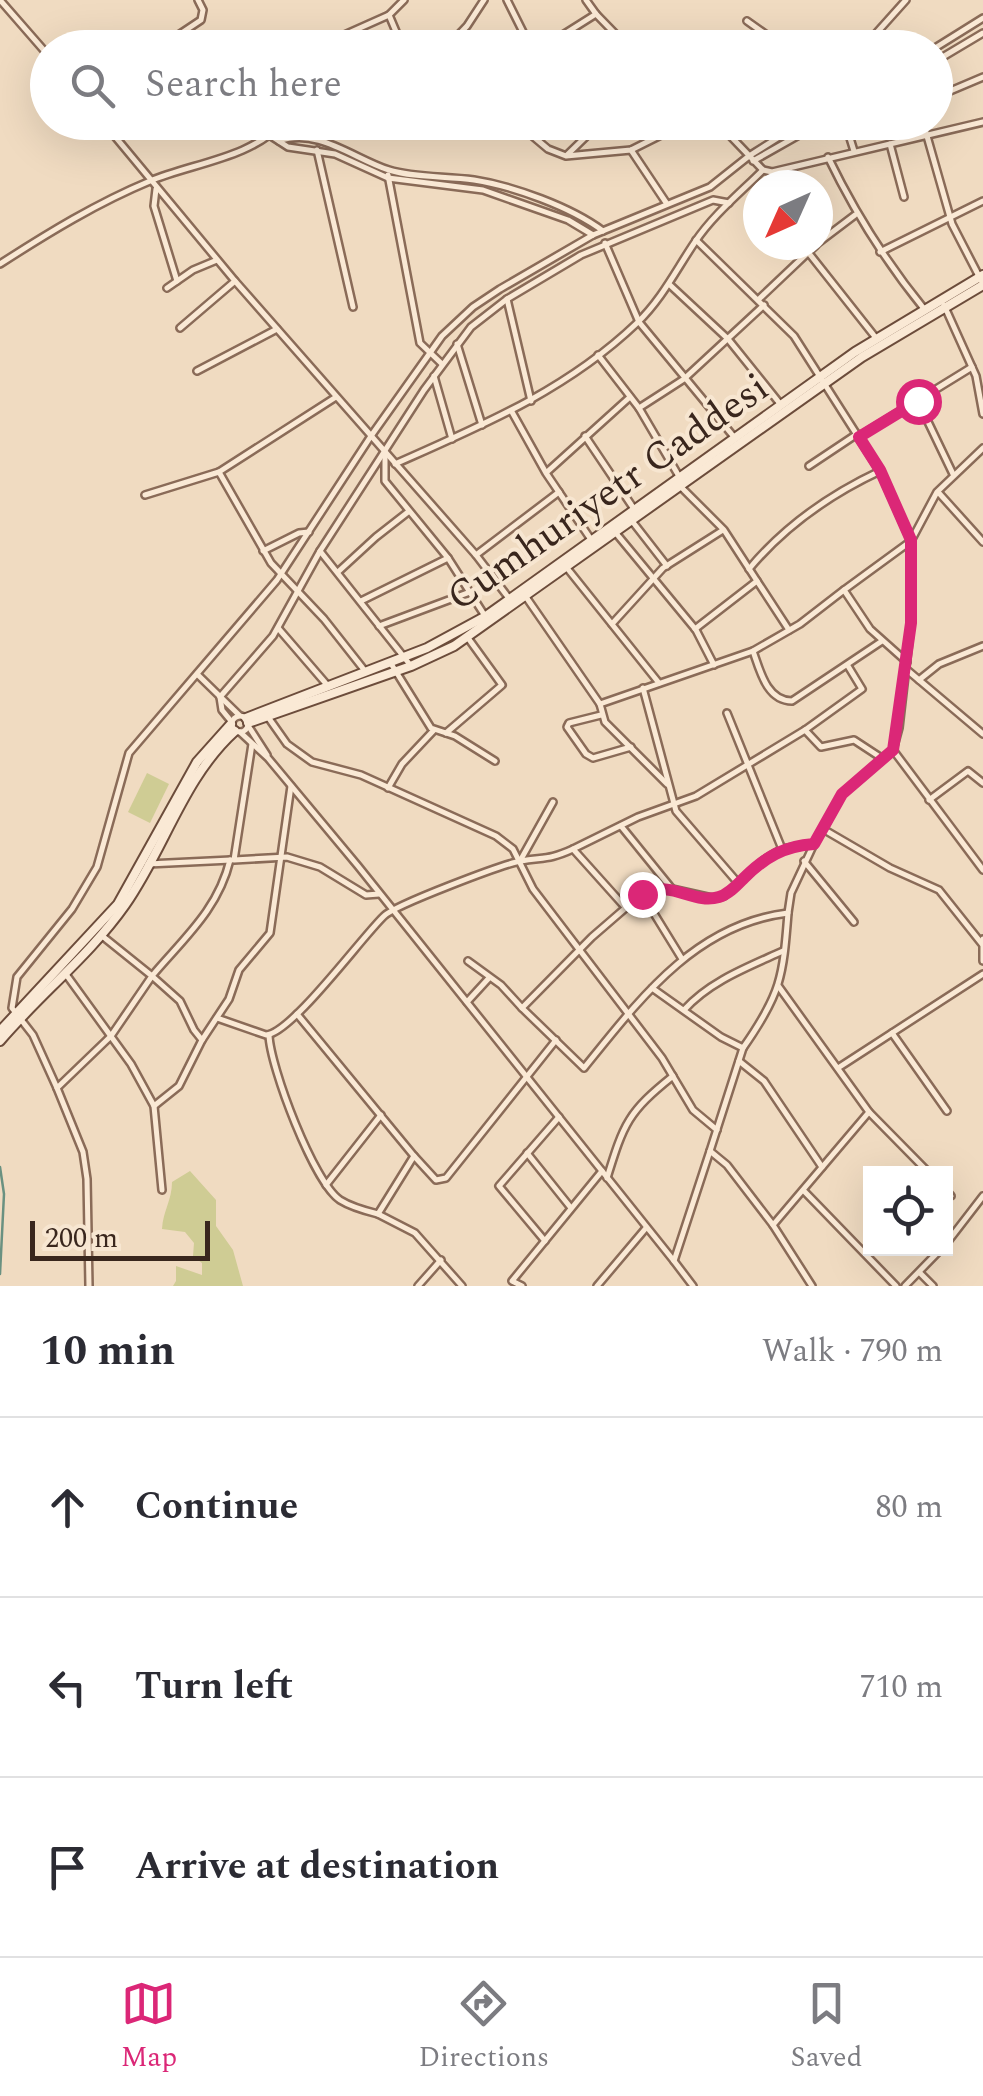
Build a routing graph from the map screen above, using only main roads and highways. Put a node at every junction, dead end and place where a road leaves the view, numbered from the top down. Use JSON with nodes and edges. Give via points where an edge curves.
{"nodes":[{"id":1,"x":982,"y":280,"type":"edge"},
{"id":2,"x":928,"y":315,"type":"junction"},
{"id":3,"x":824,"y":380,"type":"junction"},
{"id":4,"x":680,"y":482,"type":"junction"},
{"id":5,"x":631,"y":514,"type":"junction"},
{"id":6,"x":593,"y":542,"type":"junction"},
{"id":7,"x":523,"y":593,"type":"junction"},
{"id":8,"x":464,"y":634,"type":"junction"},
{"id":9,"x":408,"y":662,"type":"junction"},
{"id":10,"x":330,"y":690,"type":"junction"},
{"id":11,"x":235,"y":727,"type":"road end"},
{"id":12,"x":62,"y":969,"type":"junction"},
{"id":13,"x":18,"y":1015,"type":"junction"},
{"id":14,"x":0,"y":1031,"type":"edge"},
{"id":15,"x":0,"y":1040,"type":"edge"}],
"edges":[{"from":1,"to":2,"type":"main road"},
{"from":2,"to":3,"type":"main road"},
{"from":2,"to":3,"type":"main road","name":"Cumhuriyetr Caddesi","via":[[855,352]]},
{"from":3,"to":4,"type":"main road"},
{"from":3,"to":4,"type":"main road","name":"Cumhuriyetr Caddesi"},
{"from":4,"to":5,"type":"main road"},
{"from":5,"to":6,"type":"main road","name":"Cumhuriyetr Caddesi"},
{"from":5,"to":6,"type":"main road"},
{"from":6,"to":7,"type":"main road","name":"Cumhuriyetr Caddesi"},
{"from":6,"to":7,"type":"main road"},
{"from":7,"to":8,"type":"main road"},
{"from":7,"to":8,"type":"main road","name":"Cumhuriyetr Caddesi"},
{"from":8,"to":9,"type":"main road"},
{"from":9,"to":10,"type":"main road"},
{"from":9,"to":10,"type":"main road","via":[[390,662]]},
{"from":10,"to":10,"type":"main road","via":[[245,721],[268,717]]},
{"from":11,"to":12,"type":"main road","via":[[199,770],[121,910]]},
{"from":12,"to":13,"type":"main road"},
{"from":12,"to":13,"type":"main road"},
{"from":13,"to":14,"type":"main road"},
{"from":13,"to":15,"type":"main road"}]}
